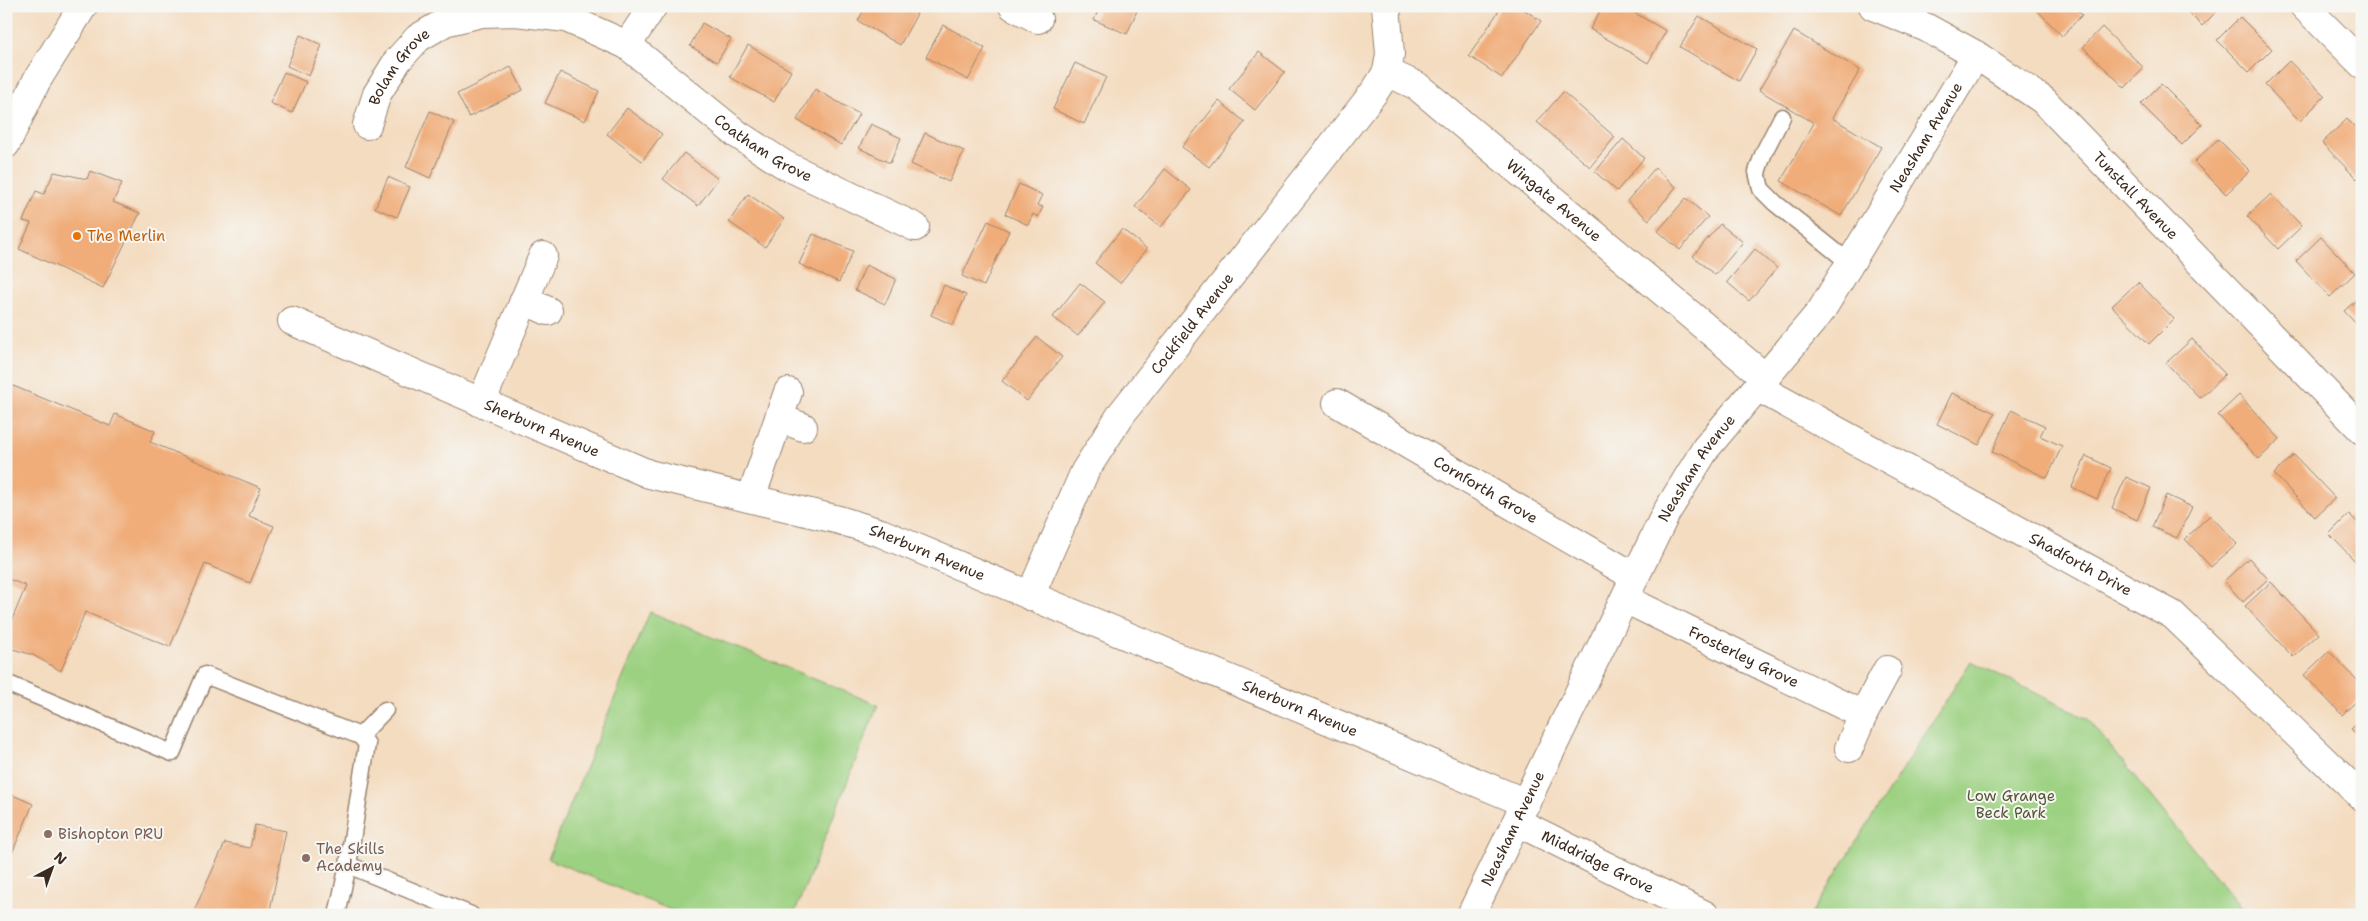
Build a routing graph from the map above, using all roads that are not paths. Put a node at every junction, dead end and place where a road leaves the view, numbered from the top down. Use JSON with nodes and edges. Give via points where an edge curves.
{"nodes":[{"id":1,"x":83,"y":6,"type":"edge"},
{"id":2,"x":653,"y":6,"type":"edge"},
{"id":3,"x":1013,"y":6,"type":"edge"},
{"id":4,"x":1386,"y":6,"type":"edge"},
{"id":5,"x":1873,"y":6,"type":"edge"},
{"id":6,"x":2304,"y":6,"type":"edge"},
{"id":7,"x":442,"y":14,"type":"edge"},
{"id":8,"x":1038,"y":19,"type":"dead end"},
{"id":9,"x":627,"y":45,"type":"junction"},
{"id":10,"x":1976,"y":55,"type":"junction"},
{"id":11,"x":2362,"y":64,"type":"edge"},
{"id":12,"x":1387,"y":72,"type":"junction"},
{"id":13,"x":37,"y":80,"type":"junction"},
{"id":14,"x":6,"y":111,"type":"edge"},
{"id":15,"x":1782,"y":117,"type":"dead end"},
{"id":16,"x":367,"y":125,"type":"dead end"},
{"id":17,"x":6,"y":144,"type":"edge"},
{"id":18,"x":916,"y":227,"type":"dead end"},
{"id":19,"x":543,"y":256,"type":"dead end"},
{"id":20,"x":1851,"y":264,"type":"junction"},
{"id":21,"x":292,"y":321,"type":"dead end"},
{"id":22,"x":1761,"y":382,"type":"junction"},
{"id":23,"x":788,"y":392,"type":"dead end"},
{"id":24,"x":1338,"y":403,"type":"dead end"},
{"id":25,"x":481,"y":404,"type":"junction"},
{"id":26,"x":2362,"y":430,"type":"edge"},
{"id":27,"x":751,"y":498,"type":"junction"},
{"id":28,"x":1630,"y":588,"type":"junction"},
{"id":29,"x":1030,"y":596,"type":"junction"},
{"id":30,"x":1887,"y":670,"type":"dead end"},
{"id":31,"x":6,"y":682,"type":"edge"},
{"id":32,"x":385,"y":710,"type":"dead end"},
{"id":33,"x":1863,"y":715,"type":"junction"},
{"id":34,"x":360,"y":736,"type":"junction"},
{"id":35,"x":1850,"y":748,"type":"dead end"},
{"id":36,"x":2362,"y":797,"type":"edge"},
{"id":37,"x":1522,"y":812,"type":"junction"},
{"id":38,"x":348,"y":865,"type":"junction"},
{"id":39,"x":338,"y":915,"type":"edge"},
{"id":40,"x":471,"y":915,"type":"edge"},
{"id":41,"x":1470,"y":915,"type":"edge"},
{"id":42,"x":1705,"y":915,"type":"edge"}],
"edges":[{"from":1,"to":13,"type":"street"},
{"from":2,"to":9,"type":"street"},
{"from":3,"to":8,"type":"street"},
{"from":4,"to":12,"type":"street","via":[[1390,54]]},
{"from":5,"to":10,"type":"street","name":"Tunstall Avenue","via":[[1925,27]]},
{"from":6,"to":11,"type":"street"},
{"from":7,"to":9,"type":"street","name":"Bolam Grove","via":[[516,12],[566,18]]},
{"from":7,"to":16,"type":"street","name":"Bolam Grove","via":[[398,60],[377,94]]},
{"from":9,"to":18,"type":"street","name":"Coatham Grove","via":[[737,134],[777,160]]},
{"from":10,"to":20,"type":"street","name":"Neasham Avenue"},
{"from":10,"to":26,"type":"street","name":"Tunstall Avenue","via":[[2042,100]]},
{"from":12,"to":22,"type":"street","name":"Wingate Avenue","via":[[1417,86]]},
{"from":12,"to":29,"type":"street","name":"Cockfield Avenue","via":[[1122,413],[1085,471]]},
{"from":13,"to":14,"type":"street"},
{"from":13,"to":17,"type":"street"},
{"from":15,"to":20,"type":"lane","via":[[1757,172],[1761,189]]},
{"from":19,"to":25,"type":"street","via":[[536,305]]},
{"from":20,"to":22,"type":"street","name":"Neasham Avenue","via":[[1821,312]]},
{"from":21,"to":25,"type":"street","name":"Sherburn Avenue","via":[[321,325]]},
{"from":22,"to":28,"type":"street","name":"Neasham Avenue","via":[[1706,448],[1666,514]]},
{"from":22,"to":36,"type":"street","name":"Shadforth Drive","via":[[2173,615]]},
{"from":23,"to":27,"type":"street","via":[[791,423]]},
{"from":24,"to":28,"type":"street","name":"Cornforth Grove"},
{"from":25,"to":27,"type":"street","name":"Sherburn Avenue","via":[[649,474]]},
{"from":27,"to":29,"type":"street","name":"Sherburn Avenue","via":[[881,532]]},
{"from":28,"to":33,"type":"street","name":"Frosterley Grove"},
{"from":28,"to":37,"type":"street","name":"Neasham Avenue"},
{"from":29,"to":37,"type":"street","name":"Sherburn Avenue"},
{"from":30,"to":33,"type":"street"},
{"from":31,"to":34,"type":"lane","via":[[172,753],[205,675]]},
{"from":32,"to":34,"type":"lane"},
{"from":33,"to":35,"type":"street"},
{"from":34,"to":38,"type":"lane","via":[[367,744]]},
{"from":37,"to":41,"type":"street","name":"Neasham Avenue"},
{"from":37,"to":42,"type":"street","name":"Middridge Grove"},
{"from":38,"to":39,"type":"lane"},
{"from":38,"to":40,"type":"lane"}]}
